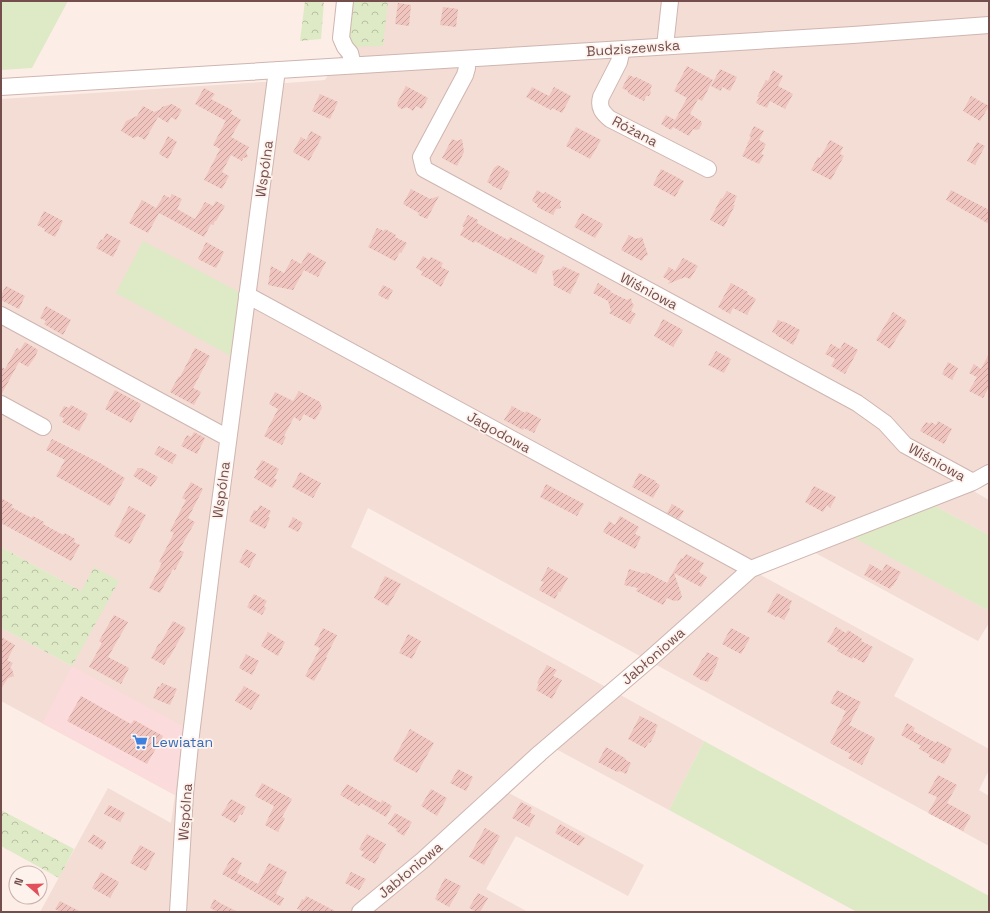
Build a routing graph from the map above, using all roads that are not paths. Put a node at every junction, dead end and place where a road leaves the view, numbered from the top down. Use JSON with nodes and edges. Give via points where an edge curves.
{"nodes":[{"id":1,"x":345,"y":1,"type":"edge"},
{"id":2,"x":670,"y":1,"type":"edge"},
{"id":3,"x":989,"y":26,"type":"edge"},
{"id":4,"x":665,"y":46,"type":"junction"},
{"id":5,"x":622,"y":49,"type":"junction"},
{"id":6,"x":467,"y":59,"type":"junction"},
{"id":7,"x":353,"y":65,"type":"junction"},
{"id":8,"x":277,"y":70,"type":"junction"},
{"id":9,"x":1,"y":87,"type":"edge"},
{"id":10,"x":708,"y":169,"type":"dead end"},
{"id":11,"x":247,"y":295,"type":"junction"},
{"id":12,"x":1,"y":315,"type":"edge"},
{"id":13,"x":1,"y":404,"type":"edge"},
{"id":14,"x":42,"y":427,"type":"dead end"},
{"id":15,"x":228,"y":438,"type":"junction"},
{"id":16,"x":989,"y":473,"type":"edge"},
{"id":17,"x":974,"y":482,"type":"junction"},
{"id":18,"x":751,"y":569,"type":"junction"},
{"id":19,"x":178,"y":912,"type":"edge"},
{"id":20,"x":360,"y":912,"type":"edge"}],
"edges":[{"from":1,"to":7,"type":"street","via":[[341,38],[344,47],[350,53]]},
{"from":2,"to":4,"type":"street"},
{"from":3,"to":4,"type":"street","name":"Budziszewska"},
{"from":4,"to":5,"type":"street","name":"Budziszewska"},
{"from":5,"to":6,"type":"street","name":"Budziszewska"},
{"from":5,"to":10,"type":"street","name":"Różana","via":[[620,62],[599,103],[604,114]]},
{"from":6,"to":7,"type":"street","name":"Budziszewska"},
{"from":6,"to":17,"type":"street","name":"Wiśniowa","via":[[465,75],[421,157],[424,169],[857,403],[885,423],[905,445]]},
{"from":7,"to":8,"type":"street","name":"Budziszewska"},
{"from":8,"to":9,"type":"street","name":"Budziszewska"},
{"from":8,"to":11,"type":"street","name":"Wspólna"},
{"from":11,"to":15,"type":"street","name":"Wspólna"},
{"from":11,"to":18,"type":"street","name":"Jagodowa"},
{"from":12,"to":15,"type":"street"},
{"from":13,"to":14,"type":"street"},
{"from":15,"to":19,"type":"street","name":"Wspólna","via":[[185,794]]},
{"from":16,"to":17,"type":"street","name":"Jabłoniowa"},
{"from":17,"to":18,"type":"street","name":"Jabłoniowa"},
{"from":18,"to":20,"type":"street","name":"Jabłoniowa","via":[[423,860]]}]}
